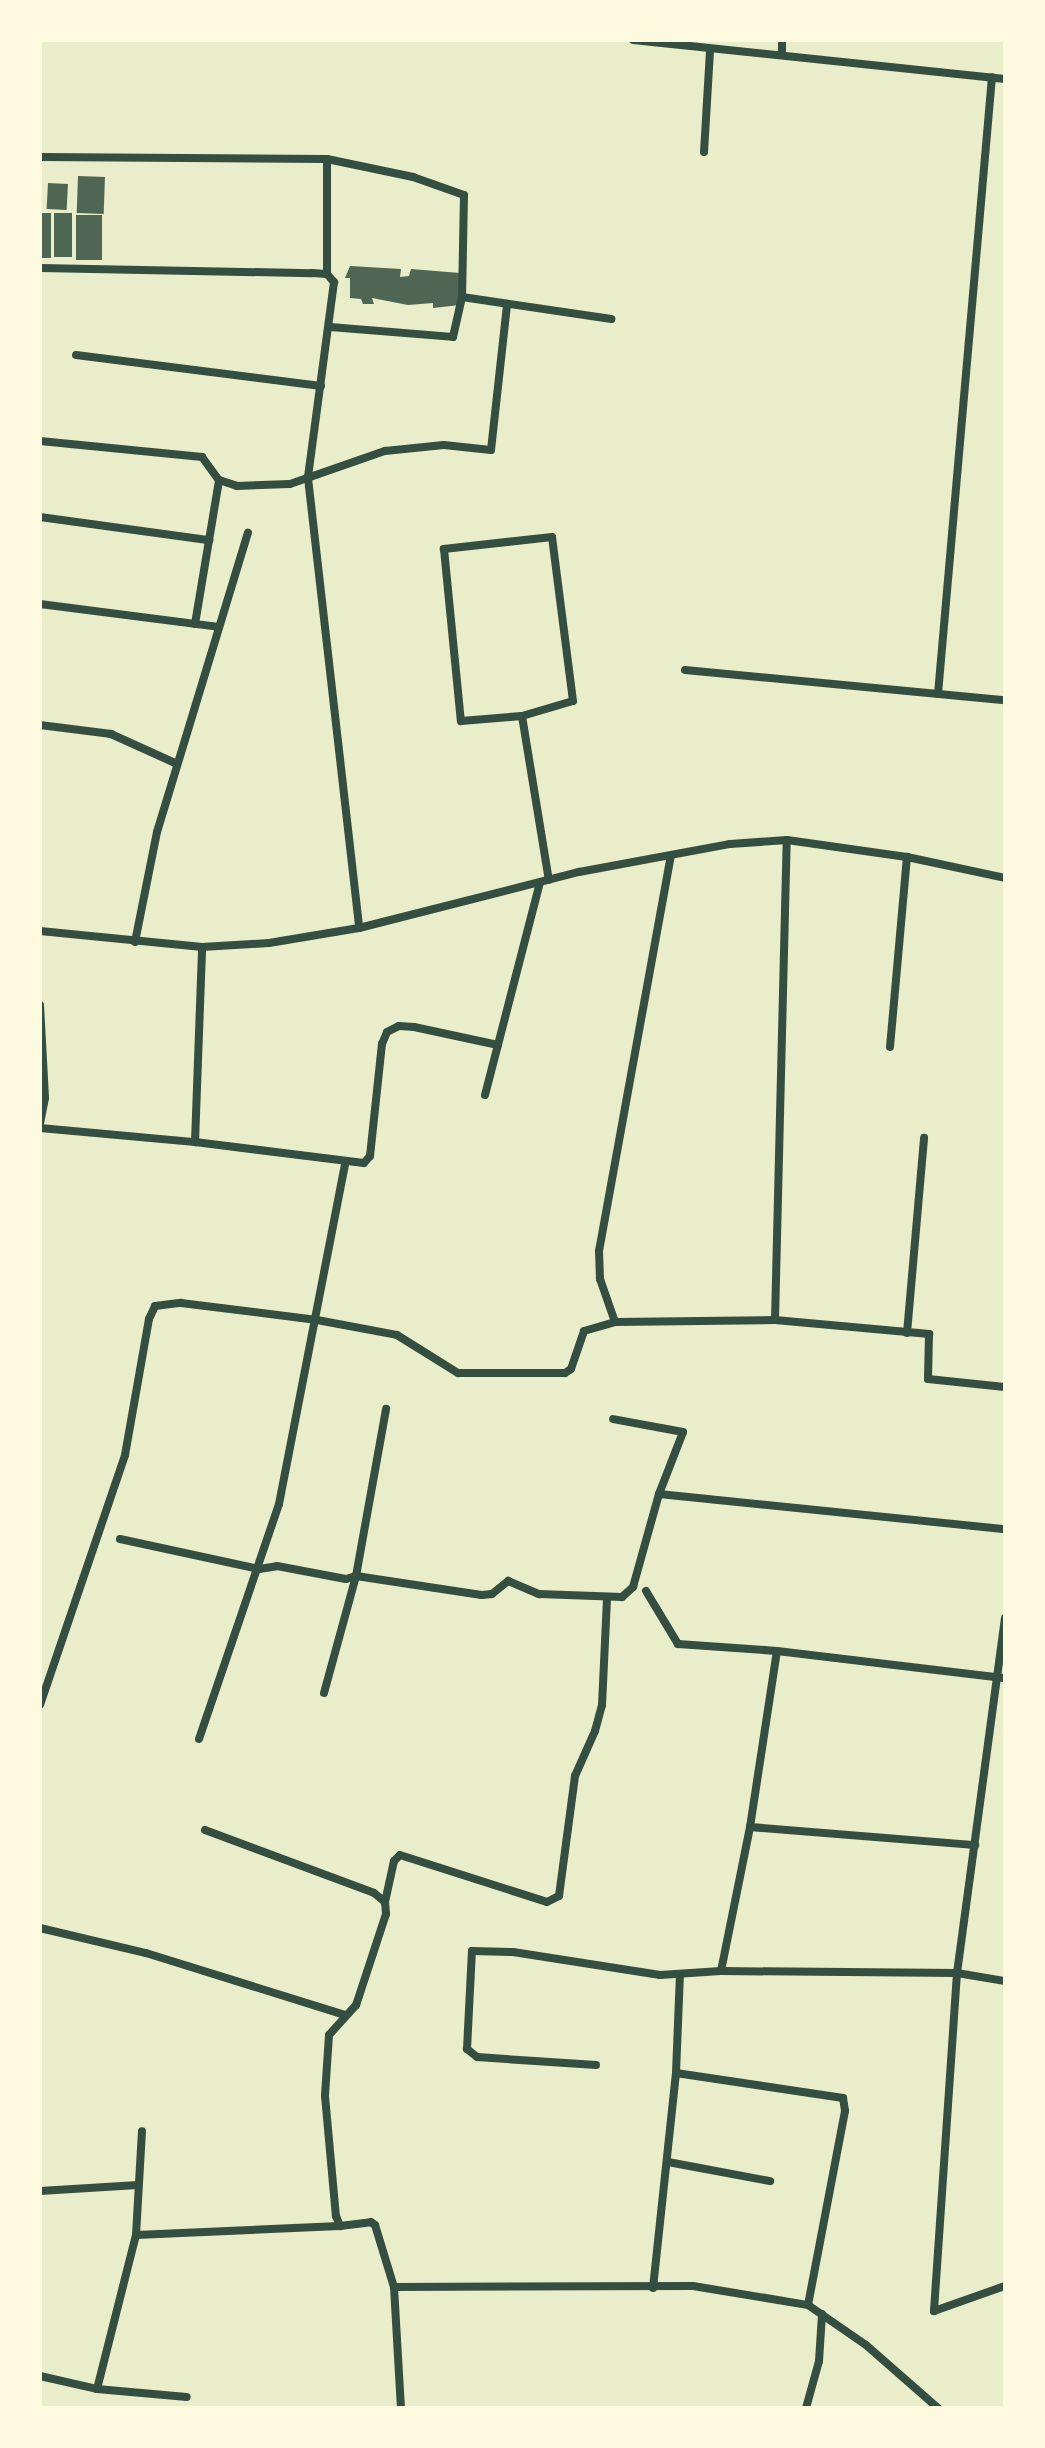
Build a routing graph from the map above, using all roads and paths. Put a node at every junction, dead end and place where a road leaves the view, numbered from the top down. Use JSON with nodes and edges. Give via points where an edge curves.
{"nodes":[{"id":1,"x":633,"y":40,"type":"edge"},
{"id":2,"x":782,"y":40,"type":"edge"},
{"id":3,"x":710,"y":50,"type":"junction"},
{"id":4,"x":782,"y":55,"type":"junction"},
{"id":5,"x":992,"y":77,"type":"junction"},
{"id":6,"x":1005,"y":79,"type":"edge"},
{"id":7,"x":704,"y":152,"type":"dead end"},
{"id":8,"x":40,"y":157,"type":"edge"},
{"id":9,"x":327,"y":159,"type":"junction"},
{"id":10,"x":40,"y":268,"type":"edge"},
{"id":11,"x":327,"y":274,"type":"junction"},
{"id":12,"x":462,"y":297,"type":"junction"},
{"id":13,"x":507,"y":304,"type":"junction"},
{"id":14,"x":611,"y":319,"type":"dead end"},
{"id":15,"x":330,"y":327,"type":"junction"},
{"id":16,"x":76,"y":355,"type":"dead end"},
{"id":17,"x":321,"y":386,"type":"junction"},
{"id":18,"x":40,"y":441,"type":"edge"},
{"id":19,"x":308,"y":478,"type":"junction"},
{"id":20,"x":219,"y":480,"type":"junction"},
{"id":21,"x":40,"y":517,"type":"edge"},
{"id":22,"x":248,"y":533,"type":"dead end"},
{"id":23,"x":209,"y":540,"type":"junction"},
{"id":24,"x":40,"y":604,"type":"edge"},
{"id":25,"x":195,"y":624,"type":"junction"},
{"id":26,"x":219,"y":627,"type":"junction"},
{"id":27,"x":685,"y":670,"type":"dead end"},
{"id":28,"x":938,"y":694,"type":"junction"},
{"id":29,"x":1005,"y":700,"type":"edge"},
{"id":30,"x":522,"y":716,"type":"junction"},
{"id":31,"x":40,"y":725,"type":"edge"},
{"id":32,"x":177,"y":764,"type":"junction"},
{"id":33,"x":787,"y":840,"type":"junction"},
{"id":34,"x":671,"y":855,"type":"junction"},
{"id":35,"x":907,"y":857,"type":"junction"},
{"id":36,"x":1005,"y":878,"type":"edge"},
{"id":37,"x":544,"y":881,"type":"junction"},
{"id":38,"x":359,"y":928,"type":"junction"},
{"id":39,"x":40,"y":931,"type":"edge"},
{"id":40,"x":135,"y":942,"type":"junction"},
{"id":41,"x":202,"y":947,"type":"junction"},
{"id":42,"x":40,"y":1005,"type":"edge"},
{"id":43,"x":498,"y":1045,"type":"junction"},
{"id":44,"x":890,"y":1047,"type":"dead end"},
{"id":45,"x":485,"y":1095,"type":"dead end"},
{"id":46,"x":40,"y":1126,"type":"edge"},
{"id":47,"x":924,"y":1138,"type":"dead end"},
{"id":48,"x":195,"y":1142,"type":"junction"},
{"id":49,"x":345,"y":1163,"type":"junction"},
{"id":50,"x":317,"y":1320,"type":"junction"},
{"id":51,"x":775,"y":1320,"type":"junction"},
{"id":52,"x":615,"y":1322,"type":"junction"},
{"id":53,"x":907,"y":1333,"type":"junction"},
{"id":54,"x":1005,"y":1387,"type":"edge"},
{"id":55,"x":386,"y":1409,"type":"dead end"},
{"id":56,"x":613,"y":1419,"type":"dead end"},
{"id":57,"x":659,"y":1494,"type":"junction"},
{"id":58,"x":1005,"y":1529,"type":"edge"},
{"id":59,"x":120,"y":1539,"type":"dead end"},
{"id":60,"x":259,"y":1569,"type":"junction"},
{"id":61,"x":356,"y":1576,"type":"junction"},
{"id":62,"x":646,"y":1591,"type":"dead end"},
{"id":63,"x":607,"y":1597,"type":"junction"},
{"id":64,"x":1005,"y":1618,"type":"edge"},
{"id":65,"x":777,"y":1651,"type":"junction"},
{"id":66,"x":1002,"y":1678,"type":"edge"},
{"id":67,"x":324,"y":1693,"type":"dead end"},
{"id":68,"x":40,"y":1705,"type":"edge"},
{"id":69,"x":199,"y":1739,"type":"dead end"},
{"id":70,"x":750,"y":1827,"type":"junction"},
{"id":71,"x":205,"y":1830,"type":"dead end"},
{"id":72,"x":975,"y":1845,"type":"junction"},
{"id":73,"x":385,"y":1902,"type":"junction"},
{"id":74,"x":40,"y":1928,"type":"edge"},
{"id":75,"x":721,"y":1971,"type":"junction"},
{"id":76,"x":957,"y":1973,"type":"junction"},
{"id":77,"x":680,"y":1974,"type":"junction"},
{"id":78,"x":1005,"y":1981,"type":"edge"},
{"id":79,"x":345,"y":2015,"type":"junction"},
{"id":80,"x":596,"y":2065,"type":"dead end"},
{"id":81,"x":676,"y":2073,"type":"junction"},
{"id":82,"x":142,"y":2131,"type":"dead end"},
{"id":83,"x":668,"y":2162,"type":"junction"},
{"id":84,"x":770,"y":2181,"type":"dead end"},
{"id":85,"x":138,"y":2185,"type":"junction"},
{"id":86,"x":40,"y":2191,"type":"edge"},
{"id":87,"x":340,"y":2226,"type":"junction"},
{"id":88,"x":136,"y":2235,"type":"junction"},
{"id":89,"x":1005,"y":2286,"type":"edge"},
{"id":90,"x":394,"y":2287,"type":"junction"},
{"id":91,"x":653,"y":2288,"type":"junction"},
{"id":92,"x":808,"y":2305,"type":"junction"},
{"id":93,"x":822,"y":2314,"type":"junction"},
{"id":94,"x":40,"y":2376,"type":"edge"},
{"id":95,"x":97,"y":2389,"type":"junction"},
{"id":96,"x":187,"y":2397,"type":"dead end"},
{"id":97,"x":401,"y":2408,"type":"edge"},
{"id":98,"x":806,"y":2408,"type":"edge"},
{"id":99,"x":938,"y":2408,"type":"edge"}],
"edges":[{"from":1,"to":3,"type":"street"},
{"from":2,"to":4,"type":"street"},
{"from":3,"to":4,"type":"street"},
{"from":3,"to":7,"type":"street"},
{"from":4,"to":5,"type":"street"},
{"from":5,"to":6,"type":"street"},
{"from":5,"to":28,"type":"street"},
{"from":8,"to":9,"type":"street"},
{"from":9,"to":11,"type":"street"},
{"from":9,"to":12,"type":"street","via":[[413,177],[464,195]]},
{"from":10,"to":11,"type":"street"},
{"from":11,"to":15,"type":"street","via":[[334,282]]},
{"from":12,"to":13,"type":"street"},
{"from":12,"to":15,"type":"street","via":[[453,337]]},
{"from":13,"to":14,"type":"street"},
{"from":13,"to":19,"type":"street","via":[[491,450],[444,445],[385,451]]},
{"from":15,"to":17,"type":"street"},
{"from":16,"to":17,"type":"street"},
{"from":17,"to":19,"type":"street"},
{"from":18,"to":20,"type":"street","via":[[202,457]]},
{"from":19,"to":20,"type":"street","via":[[237,486]]},
{"from":19,"to":38,"type":"street"},
{"from":20,"to":23,"type":"street"},
{"from":21,"to":23,"type":"street"},
{"from":22,"to":26,"type":"street"},
{"from":23,"to":25,"type":"street"},
{"from":24,"to":25,"type":"street"},
{"from":25,"to":26,"type":"street"},
{"from":26,"to":32,"type":"street"},
{"from":27,"to":28,"type":"street"},
{"from":28,"to":29,"type":"street"},
{"from":30,"to":30,"type":"street","via":[[461,721],[444,549],[552,537],[573,701]]},
{"from":30,"to":37,"type":"street"},
{"from":31,"to":32,"type":"street","via":[[111,734]]},
{"from":32,"to":40,"type":"street"},
{"from":33,"to":34,"type":"street"},
{"from":33,"to":35,"type":"street"},
{"from":33,"to":51,"type":"street"},
{"from":34,"to":37,"type":"street"},
{"from":34,"to":52,"type":"street","via":[[599,1251],[600,1279]]},
{"from":35,"to":36,"type":"street"},
{"from":35,"to":44,"type":"street"},
{"from":37,"to":38,"type":"street"},
{"from":37,"to":43,"type":"street"},
{"from":38,"to":41,"type":"street","via":[[269,943]]},
{"from":39,"to":40,"type":"street"},
{"from":40,"to":41,"type":"street"},
{"from":41,"to":48,"type":"street"},
{"from":42,"to":46,"type":"street","via":[[45,1098]]},
{"from":43,"to":45,"type":"street"},
{"from":43,"to":49,"type":"street","via":[[414,1027],[387,1032],[370,1156],[364,1163]]},
{"from":46,"to":48,"type":"street"},
{"from":47,"to":53,"type":"street"},
{"from":48,"to":49,"type":"street"},
{"from":49,"to":50,"type":"street"},
{"from":50,"to":52,"type":"street","via":[[397,1335],[458,1373],[565,1373],[584,1331]]},
{"from":50,"to":60,"type":"street","via":[[279,1504]]},
{"from":50,"to":68,"type":"street","via":[[181,1303],[155,1306],[125,1455]]},
{"from":51,"to":52,"type":"street"},
{"from":51,"to":53,"type":"street"},
{"from":53,"to":54,"type":"street","via":[[929,1334],[928,1379]]},
{"from":55,"to":61,"type":"street"},
{"from":56,"to":57,"type":"street","via":[[683,1432]]},
{"from":57,"to":58,"type":"street"},
{"from":57,"to":63,"type":"street","via":[[633,1587],[622,1597]]},
{"from":59,"to":60,"type":"street"},
{"from":60,"to":61,"type":"street","via":[[277,1566],[346,1579]]},
{"from":60,"to":69,"type":"street"},
{"from":61,"to":63,"type":"street","via":[[482,1595],[508,1581],[539,1594]]},
{"from":61,"to":67,"type":"street"},
{"from":62,"to":65,"type":"street","via":[[678,1644]]},
{"from":63,"to":73,"type":"street","via":[[602,1705],[575,1776],[559,1896],[547,1902],[400,1855]]},
{"from":64,"to":66,"type":"street"},
{"from":65,"to":66,"type":"street"},
{"from":65,"to":70,"type":"street"},
{"from":66,"to":72,"type":"street"},
{"from":70,"to":72,"type":"street"},
{"from":70,"to":75,"type":"street"},
{"from":71,"to":73,"type":"street","via":[[374,1893]]},
{"from":72,"to":76,"type":"street"},
{"from":73,"to":79,"type":"street","via":[[386,1914],[356,2005]]},
{"from":74,"to":79,"type":"street","via":[[146,1953]]},
{"from":75,"to":76,"type":"street"},
{"from":75,"to":77,"type":"street"},
{"from":76,"to":78,"type":"street"},
{"from":76,"to":89,"type":"street","via":[[934,2311]]},
{"from":77,"to":80,"type":"street","via":[[472,1951],[467,2049],[477,2057]]},
{"from":77,"to":81,"type":"street"},
{"from":79,"to":87,"type":"street","via":[[329,2035],[324,2077],[333,2209]]},
{"from":81,"to":83,"type":"street"},
{"from":81,"to":92,"type":"street","via":[[843,2098],[845,2111]]},
{"from":82,"to":85,"type":"street"},
{"from":83,"to":84,"type":"street"},
{"from":83,"to":91,"type":"street"},
{"from":85,"to":86,"type":"street"},
{"from":85,"to":88,"type":"street"},
{"from":87,"to":88,"type":"street"},
{"from":87,"to":90,"type":"street","via":[[375,2225]]},
{"from":88,"to":95,"type":"street"},
{"from":90,"to":91,"type":"street"},
{"from":90,"to":97,"type":"street"},
{"from":91,"to":92,"type":"street","via":[[693,2286]]},
{"from":92,"to":93,"type":"street"},
{"from":93,"to":98,"type":"street","via":[[817,2370]]},
{"from":93,"to":99,"type":"street","via":[[888,2362]]},
{"from":94,"to":95,"type":"street"},
{"from":95,"to":96,"type":"street"}]}
